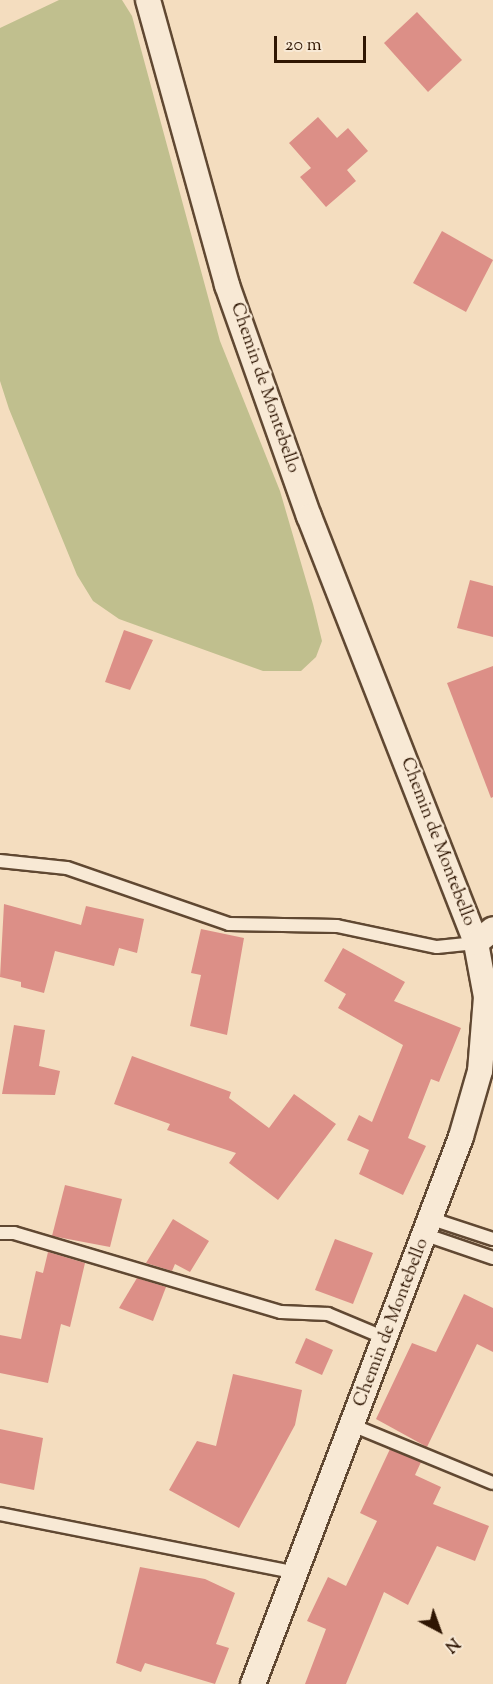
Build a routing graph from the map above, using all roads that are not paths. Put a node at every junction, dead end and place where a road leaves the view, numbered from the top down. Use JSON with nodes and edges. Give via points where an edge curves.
{"nodes":[{"id":1,"x":148,"y":0,"type":"edge"},
{"id":2,"x":0,"y":861,"type":"edge"},
{"id":3,"x":485,"y":936,"type":"edge"},
{"id":4,"x":429,"y":1227,"type":"junction"},
{"id":5,"x":0,"y":1233,"type":"edge"},
{"id":6,"x":493,"y":1239,"type":"edge"},
{"id":7,"x":493,"y":1258,"type":"edge"},
{"id":8,"x":385,"y":1338,"type":"junction"},
{"id":9,"x":352,"y":1425,"type":"junction"},
{"id":10,"x":493,"y":1483,"type":"edge"},
{"id":11,"x":0,"y":1514,"type":"edge"},
{"id":12,"x":297,"y":1573,"type":"junction"},
{"id":13,"x":253,"y":1684,"type":"edge"}],
"edges":[{"from":1,"to":3,"type":"street","name":"Chemin de Montebello","via":[[231,296],[309,516]]},
{"from":2,"to":3,"type":"lane","via":[[67,868],[230,924],[337,926],[437,947]]},
{"from":3,"to":4,"type":"street","name":"Chemin de Montebello","via":[[486,997],[480,1071]]},
{"from":4,"to":6,"type":"lane"},
{"from":4,"to":7,"type":"lane"},
{"from":4,"to":8,"type":"street","name":"Chemin de Montebello"},
{"from":5,"to":8,"type":"lane","via":[[14,1233],[281,1312],[328,1314]]},
{"from":8,"to":9,"type":"street","name":"Chemin de Montebello"},
{"from":9,"to":10,"type":"lane"},
{"from":9,"to":12,"type":"street","name":"Chemin de Montebello"},
{"from":11,"to":12,"type":"lane"},
{"from":12,"to":13,"type":"street","name":"Chemin de Montebello"}]}
